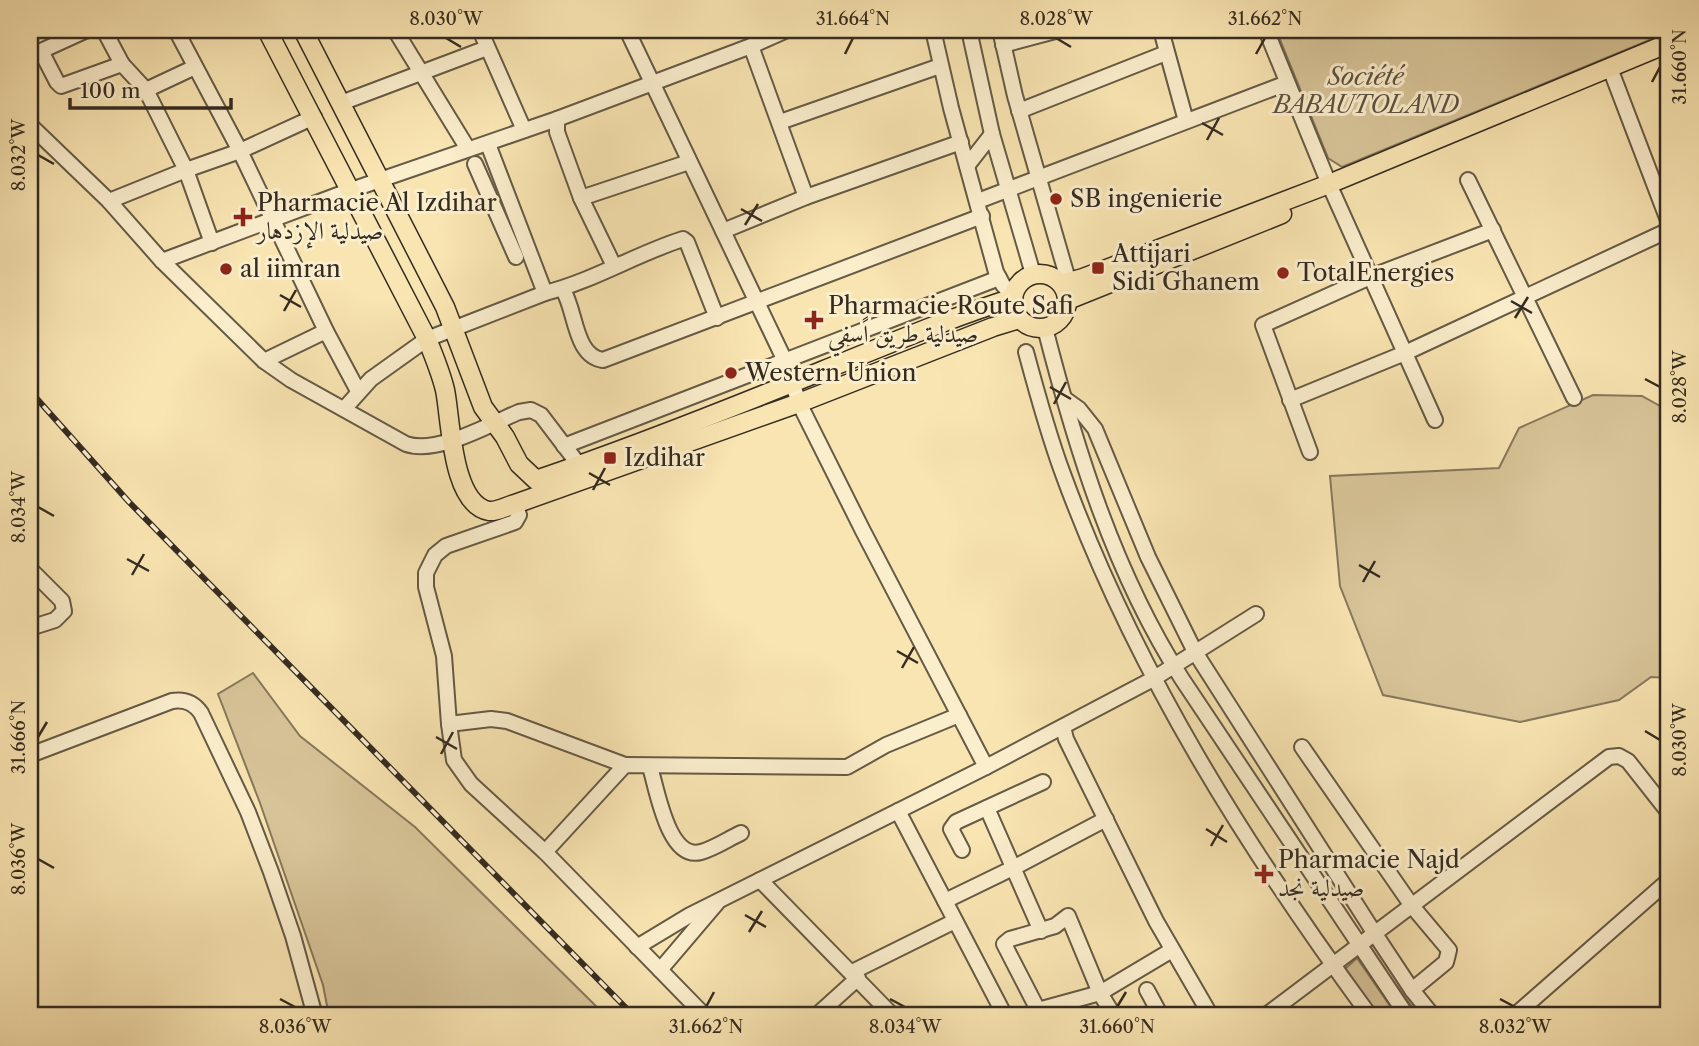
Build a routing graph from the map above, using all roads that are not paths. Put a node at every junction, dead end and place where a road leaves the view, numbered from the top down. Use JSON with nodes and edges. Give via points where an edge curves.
{"nodes":[{"id":1,"x":87,"y":30,"type":"edge"},
{"id":2,"x":104,"y":30,"type":"edge"},
{"id":3,"x":176,"y":30,"type":"edge"},
{"id":4,"x":267,"y":30,"type":"edge"},
{"id":5,"x":303,"y":30,"type":"edge"},
{"id":6,"x":395,"y":30,"type":"edge"},
{"id":7,"x":480,"y":30,"type":"edge"},
{"id":8,"x":627,"y":30,"type":"edge"},
{"id":9,"x":787,"y":30,"type":"edge"},
{"id":10,"x":933,"y":30,"type":"edge"},
{"id":11,"x":969,"y":30,"type":"edge"},
{"id":12,"x":1000,"y":30,"type":"edge"},
{"id":13,"x":1059,"y":30,"type":"edge"},
{"id":14,"x":1161,"y":30,"type":"edge"},
{"id":15,"x":1266,"y":30,"type":"edge"},
{"id":16,"x":59,"y":35,"type":"edge"},
{"id":17,"x":1669,"y":43,"type":"edge"},
{"id":18,"x":1003,"y":45,"type":"junction"},
{"id":19,"x":751,"y":46,"type":"junction"},
{"id":20,"x":487,"y":48,"type":"junction"},
{"id":21,"x":1166,"y":52,"type":"junction"},
{"id":22,"x":1669,"y":52,"type":"edge"},
{"id":23,"x":35,"y":54,"type":"edge"},
{"id":24,"x":122,"y":64,"type":"junction"},
{"id":25,"x":940,"y":66,"type":"junction"},
{"id":26,"x":195,"y":67,"type":"junction"},
{"id":27,"x":422,"y":73,"type":"junction"},
{"id":28,"x":1613,"y":76,"type":"junction"},
{"id":29,"x":651,"y":82,"type":"junction"},
{"id":30,"x":1287,"y":83,"type":"junction"},
{"id":31,"x":146,"y":90,"type":"junction"},
{"id":32,"x":341,"y":103,"type":"junction"},
{"id":33,"x":1019,"y":111,"type":"junction"},
{"id":34,"x":314,"y":117,"type":"junction"},
{"id":35,"x":557,"y":119,"type":"junction"},
{"id":36,"x":1186,"y":121,"type":"junction"},
{"id":37,"x":780,"y":122,"type":"junction"},
{"id":38,"x":30,"y":125,"type":"edge"},
{"id":39,"x":524,"y":130,"type":"junction"},
{"id":40,"x":992,"y":134,"type":"junction"},
{"id":41,"x":961,"y":142,"type":"junction"},
{"id":42,"x":488,"y":144,"type":"junction"},
{"id":43,"x":468,"y":149,"type":"junction"},
{"id":44,"x":240,"y":151,"type":"junction"},
{"id":45,"x":689,"y":162,"type":"junction"},
{"id":46,"x":475,"y":164,"type":"dead end"},
{"id":47,"x":967,"y":166,"type":"junction"},
{"id":48,"x":186,"y":170,"type":"junction"},
{"id":49,"x":1039,"y":178,"type":"junction"},
{"id":50,"x":380,"y":180,"type":"junction"},
{"id":51,"x":1468,"y":180,"type":"dead end"},
{"id":52,"x":1331,"y":189,"type":"junction"},
{"id":53,"x":351,"y":190,"type":"junction"},
{"id":54,"x":1008,"y":190,"type":"junction"},
{"id":55,"x":806,"y":197,"type":"junction"},
{"id":56,"x":581,"y":198,"type":"junction"},
{"id":57,"x":509,"y":200,"type":"junction"},
{"id":58,"x":110,"y":201,"type":"junction"},
{"id":59,"x":493,"y":205,"type":"junction"},
{"id":60,"x":980,"y":209,"type":"junction"},
{"id":61,"x":272,"y":220,"type":"junction"},
{"id":62,"x":1669,"y":223,"type":"edge"},
{"id":63,"x":1493,"y":230,"type":"junction"},
{"id":64,"x":1669,"y":230,"type":"edge"},
{"id":65,"x":723,"y":231,"type":"junction"},
{"id":66,"x":212,"y":243,"type":"junction"},
{"id":67,"x":516,"y":257,"type":"dead end"},
{"id":68,"x":162,"y":261,"type":"junction"},
{"id":69,"x":614,"y":266,"type":"junction"},
{"id":70,"x":1034,"y":274,"type":"junction"},
{"id":71,"x":1370,"y":277,"type":"junction"},
{"id":72,"x":999,"y":278,"type":"junction"},
{"id":73,"x":1066,"y":289,"type":"junction"},
{"id":74,"x":563,"y":290,"type":"junction"},
{"id":75,"x":545,"y":293,"type":"junction"},
{"id":76,"x":1525,"y":296,"type":"junction"},
{"id":77,"x":1013,"y":297,"type":"junction"},
{"id":78,"x":757,"y":302,"type":"junction"},
{"id":79,"x":717,"y":317,"type":"junction"},
{"id":80,"x":1019,"y":319,"type":"junction"},
{"id":81,"x":454,"y":328,"type":"junction"},
{"id":82,"x":1045,"y":328,"type":"junction"},
{"id":83,"x":326,"y":331,"type":"junction"},
{"id":84,"x":427,"y":340,"type":"junction"},
{"id":85,"x":1026,"y":352,"type":"dead end"},
{"id":86,"x":1405,"y":353,"type":"junction"},
{"id":87,"x":264,"y":361,"type":"junction"},
{"id":88,"x":785,"y":361,"type":"junction"},
{"id":89,"x":793,"y":383,"type":"junction"},
{"id":90,"x":358,"y":391,"type":"junction"},
{"id":91,"x":1574,"y":398,"type":"dead end"},
{"id":92,"x":1065,"y":399,"type":"junction"},
{"id":93,"x":1290,"y":400,"type":"junction"},
{"id":94,"x":799,"y":403,"type":"junction"},
{"id":95,"x":344,"y":409,"type":"junction"},
{"id":96,"x":1435,"y":420,"type":"dead end"},
{"id":97,"x":494,"y":422,"type":"junction"},
{"id":98,"x":1073,"y":424,"type":"junction"},
{"id":99,"x":1048,"y":431,"type":"junction"},
{"id":100,"x":451,"y":440,"type":"junction"},
{"id":101,"x":564,"y":446,"type":"junction"},
{"id":102,"x":1310,"y":452,"type":"dead end"},
{"id":103,"x":579,"y":465,"type":"junction"},
{"id":104,"x":515,"y":504,"type":"junction"},
{"id":105,"x":30,"y":569,"type":"edge"},
{"id":106,"x":1256,"y":614,"type":"dead end"},
{"id":107,"x":30,"y":628,"type":"edge"},
{"id":108,"x":1195,"y":652,"type":"junction"},
{"id":109,"x":1174,"y":666,"type":"junction"},
{"id":110,"x":1153,"y":679,"type":"junction"},
{"id":111,"x":959,"y":715,"type":"junction"},
{"id":112,"x":449,"y":724,"type":"junction"},
{"id":113,"x":1063,"y":727,"type":"junction"},
{"id":114,"x":1302,"y":747,"type":"dead end"},
{"id":115,"x":30,"y":755,"type":"edge"},
{"id":116,"x":625,"y":765,"type":"junction"},
{"id":117,"x":650,"y":766,"type":"junction"},
{"id":118,"x":986,"y":767,"type":"junction"},
{"id":119,"x":1043,"y":782,"type":"dead end"},
{"id":120,"x":986,"y":808,"type":"junction"},
{"id":121,"x":898,"y":810,"type":"junction"},
{"id":122,"x":1669,"y":813,"type":"edge"},
{"id":123,"x":1106,"y":819,"type":"junction"},
{"id":124,"x":741,"y":833,"type":"dead end"},
{"id":125,"x":962,"y":850,"type":"dead end"},
{"id":126,"x":545,"y":852,"type":"junction"},
{"id":127,"x":1015,"y":867,"type":"junction"},
{"id":128,"x":760,"y":880,"type":"junction"},
{"id":129,"x":1669,"y":880,"type":"edge"},
{"id":130,"x":945,"y":901,"type":"junction"},
{"id":131,"x":718,"y":902,"type":"junction"},
{"id":132,"x":1412,"y":906,"type":"junction"},
{"id":133,"x":955,"y":921,"type":"junction"},
{"id":134,"x":1041,"y":931,"type":"junction"},
{"id":135,"x":1375,"y":934,"type":"junction"},
{"id":136,"x":1360,"y":945,"type":"junction"},
{"id":137,"x":637,"y":947,"type":"junction"},
{"id":138,"x":1172,"y":950,"type":"junction"},
{"id":139,"x":1334,"y":965,"type":"junction"},
{"id":140,"x":660,"y":970,"type":"junction"},
{"id":141,"x":855,"y":975,"type":"junction"},
{"id":142,"x":1147,"y":989,"type":"dead end"},
{"id":143,"x":1412,"y":990,"type":"junction"},
{"id":144,"x":1100,"y":993,"type":"junction"},
{"id":145,"x":828,"y":1004,"type":"junction"},
{"id":146,"x":1033,"y":1013,"type":"edge"},
{"id":147,"x":316,"y":1016,"type":"edge"},
{"id":148,"x":705,"y":1016,"type":"edge"},
{"id":149,"x":816,"y":1016,"type":"edge"},
{"id":150,"x":839,"y":1016,"type":"edge"},
{"id":151,"x":893,"y":1016,"type":"edge"},
{"id":152,"x":1005,"y":1016,"type":"edge"},
{"id":153,"x":1114,"y":1016,"type":"edge"},
{"id":154,"x":1161,"y":1016,"type":"edge"},
{"id":155,"x":1211,"y":1016,"type":"edge"},
{"id":156,"x":1265,"y":1016,"type":"edge"},
{"id":157,"x":1370,"y":1016,"type":"edge"},
{"id":158,"x":1407,"y":1016,"type":"edge"},
{"id":159,"x":1433,"y":1016,"type":"edge"},
{"id":160,"x":1514,"y":1016,"type":"edge"}],
"edges":[{"from":1,"to":16,"type":"street"},
{"from":2,"to":24,"type":"street"},
{"from":3,"to":26,"type":"street"},
{"from":4,"to":34,"type":"main road"},
{"from":5,"to":32,"type":"main road"},
{"from":6,"to":27,"type":"street"},
{"from":7,"to":20,"type":"street"},
{"from":8,"to":29,"type":"street"},
{"from":9,"to":19,"type":"street"},
{"from":10,"to":25,"type":"street"},
{"from":11,"to":40,"type":"street"},
{"from":12,"to":18,"type":"street"},
{"from":13,"to":18,"type":"street"},
{"from":14,"to":21,"type":"street"},
{"from":15,"to":30,"type":"street"},
{"from":16,"to":23,"type":"street"},
{"from":17,"to":52,"type":"main road"},
{"from":18,"to":33,"type":"street"},
{"from":19,"to":29,"type":"street"},
{"from":19,"to":37,"type":"street"},
{"from":20,"to":27,"type":"street"},
{"from":20,"to":39,"type":"street"},
{"from":21,"to":33,"type":"street"},
{"from":21,"to":36,"type":"street"},
{"from":22,"to":28,"type":"main road"},
{"from":23,"to":24,"type":"street","via":[[61,86]]},
{"from":24,"to":31,"type":"street"},
{"from":25,"to":37,"type":"street"},
{"from":25,"to":41,"type":"street"},
{"from":26,"to":31,"type":"street"},
{"from":26,"to":44,"type":"street"},
{"from":27,"to":32,"type":"street"},
{"from":27,"to":43,"type":"street"},
{"from":28,"to":52,"type":"main road"},
{"from":28,"to":62,"type":"street"},
{"from":29,"to":35,"type":"street"},
{"from":29,"to":45,"type":"street"},
{"from":30,"to":36,"type":"street"},
{"from":30,"to":52,"type":"street"},
{"from":31,"to":48,"type":"street"},
{"from":32,"to":50,"type":"main road"},
{"from":33,"to":49,"type":"street"},
{"from":34,"to":44,"type":"street"},
{"from":34,"to":53,"type":"main road"},
{"from":35,"to":39,"type":"street"},
{"from":35,"to":56,"type":"street","via":[[557,132]]},
{"from":36,"to":49,"type":"street"},
{"from":37,"to":55,"type":"street"},
{"from":38,"to":58,"type":"street"},
{"from":39,"to":42,"type":"street"},
{"from":40,"to":47,"type":"street"},
{"from":40,"to":54,"type":"street"},
{"from":41,"to":47,"type":"street"},
{"from":41,"to":55,"type":"street"},
{"from":42,"to":43,"type":"street"},
{"from":42,"to":57,"type":"street"},
{"from":43,"to":50,"type":"street"},
{"from":44,"to":48,"type":"street"},
{"from":44,"to":61,"type":"street"},
{"from":45,"to":56,"type":"street"},
{"from":45,"to":65,"type":"street"},
{"from":46,"to":59,"type":"street"},
{"from":47,"to":60,"type":"street"},
{"from":48,"to":58,"type":"street"},
{"from":48,"to":66,"type":"street"},
{"from":49,"to":54,"type":"street"},
{"from":49,"to":73,"type":"street"},
{"from":50,"to":53,"type":"street"},
{"from":50,"to":81,"type":"main road"},
{"from":51,"to":63,"type":"street"},
{"from":52,"to":71,"type":"street"},
{"from":52,"to":73,"type":"main road"},
{"from":53,"to":61,"type":"street"},
{"from":53,"to":84,"type":"main road"},
{"from":54,"to":60,"type":"street"},
{"from":54,"to":70,"type":"street"},
{"from":55,"to":65,"type":"street"},
{"from":56,"to":69,"type":"street"},
{"from":57,"to":59,"type":"street"},
{"from":57,"to":75,"type":"street"},
{"from":58,"to":68,"type":"street"},
{"from":59,"to":67,"type":"street"},
{"from":60,"to":72,"type":"street"},
{"from":60,"to":78,"type":"street"},
{"from":61,"to":66,"type":"street"},
{"from":61,"to":83,"type":"street"},
{"from":63,"to":71,"type":"street"},
{"from":63,"to":76,"type":"street"},
{"from":64,"to":76,"type":"street"},
{"from":65,"to":78,"type":"street"},
{"from":66,"to":68,"type":"street"},
{"from":68,"to":87,"type":"street"},
{"from":69,"to":74,"type":"street"},
{"from":69,"to":79,"type":"street","via":[[682,239]]},
{"from":70,"to":73,"type":"main road","via":[[1049,275]]},
{"from":70,"to":77,"type":"main road","via":[[1022,280]]},
{"from":71,"to":86,"type":"street"},
{"from":71,"to":93,"type":"street","via":[[1263,325]]},
{"from":72,"to":77,"type":"street"},
{"from":72,"to":88,"type":"street"},
{"from":73,"to":82,"type":"main road","via":[[1061,318]]},
{"from":74,"to":75,"type":"street"},
{"from":74,"to":79,"type":"street","via":[[582,343],[596,359]]},
{"from":75,"to":81,"type":"street"},
{"from":76,"to":86,"type":"street"},
{"from":76,"to":91,"type":"street"},
{"from":77,"to":80,"type":"main road"},
{"from":77,"to":89,"type":"main road"},
{"from":78,"to":79,"type":"street"},
{"from":78,"to":88,"type":"street"},
{"from":80,"to":82,"type":"main road","via":[[1033,328]]},
{"from":80,"to":94,"type":"main road"},
{"from":81,"to":84,"type":"street"},
{"from":81,"to":97,"type":"main road","via":[[479,398]]},
{"from":82,"to":92,"type":"street"},
{"from":83,"to":87,"type":"street"},
{"from":83,"to":90,"type":"street"},
{"from":84,"to":90,"type":"street"},
{"from":84,"to":100,"type":"main road","via":[[444,387]]},
{"from":85,"to":99,"type":"street"},
{"from":86,"to":93,"type":"street"},
{"from":86,"to":96,"type":"street"},
{"from":87,"to":95,"type":"street"},
{"from":88,"to":89,"type":"street"},
{"from":88,"to":101,"type":"street"},
{"from":89,"to":94,"type":"street"},
{"from":89,"to":103,"type":"main road"},
{"from":90,"to":95,"type":"street"},
{"from":92,"to":98,"type":"street"},
{"from":92,"to":108,"type":"street","via":[[1095,429],[1148,557]]},
{"from":93,"to":102,"type":"street"},
{"from":94,"to":104,"type":"main road"},
{"from":94,"to":111,"type":"street"},
{"from":95,"to":100,"type":"street","via":[[411,446]]},
{"from":97,"to":100,"type":"street"},
{"from":97,"to":101,"type":"street","via":[[525,410],[536,412]]},
{"from":97,"to":103,"type":"main road","via":[[519,464],[536,480]]},
{"from":98,"to":99,"type":"street"},
{"from":98,"to":109,"type":"street","via":[[1115,545]]},
{"from":99,"to":110,"type":"street","via":[[1110,588]]},
{"from":100,"to":104,"type":"main road","via":[[463,483],[476,503],[491,511]]},
{"from":101,"to":103,"type":"street"},
{"from":104,"to":112,"type":"street","via":[[519,515],[515,522],[446,546],[428,567],[426,587],[444,656]]},
{"from":105,"to":107,"type":"street","via":[[62,601],[64,611],[55,620]]},
{"from":106,"to":108,"type":"street"},
{"from":108,"to":109,"type":"street"},
{"from":108,"to":135,"type":"street"},
{"from":109,"to":110,"type":"street"},
{"from":109,"to":136,"type":"street"},
{"from":110,"to":113,"type":"street"},
{"from":110,"to":139,"type":"street","via":[[1230,813]]},
{"from":111,"to":117,"type":"street","via":[[886,745],[847,767]]},
{"from":111,"to":118,"type":"street"},
{"from":112,"to":116,"type":"street","via":[[508,721]]},
{"from":112,"to":126,"type":"street","via":[[454,760],[461,772]]},
{"from":113,"to":118,"type":"street"},
{"from":113,"to":123,"type":"street"},
{"from":114,"to":132,"type":"street"},
{"from":115,"to":147,"type":"street","via":[[172,701],[198,708],[258,836]]},
{"from":116,"to":117,"type":"street"},
{"from":116,"to":126,"type":"street"},
{"from":117,"to":124,"type":"street","via":[[678,845],[701,852]]},
{"from":118,"to":121,"type":"street"},
{"from":119,"to":120,"type":"street"},
{"from":120,"to":125,"type":"street","via":[[952,825]]},
{"from":120,"to":127,"type":"street"},
{"from":121,"to":128,"type":"street"},
{"from":121,"to":130,"type":"street"},
{"from":122,"to":132,"type":"street","via":[[1628,761],[1609,757]]},
{"from":123,"to":127,"type":"street"},
{"from":123,"to":138,"type":"street"},
{"from":126,"to":137,"type":"street"},
{"from":127,"to":130,"type":"street"},
{"from":127,"to":134,"type":"street"},
{"from":128,"to":131,"type":"street"},
{"from":128,"to":141,"type":"street"},
{"from":129,"to":160,"type":"street"},
{"from":130,"to":133,"type":"street"},
{"from":131,"to":137,"type":"street"},
{"from":131,"to":140,"type":"street"},
{"from":132,"to":135,"type":"street"},
{"from":132,"to":143,"type":"street","via":[[1449,954],[1446,962]]},
{"from":133,"to":141,"type":"street"},
{"from":133,"to":152,"type":"street"},
{"from":134,"to":144,"type":"street","via":[[1068,916]]},
{"from":134,"to":146,"type":"street","via":[[1004,944]]},
{"from":135,"to":136,"type":"street"},
{"from":135,"to":143,"type":"street"},
{"from":136,"to":139,"type":"street"},
{"from":136,"to":158,"type":"street"},
{"from":137,"to":140,"type":"street"},
{"from":138,"to":144,"type":"street"},
{"from":138,"to":155,"type":"street"},
{"from":139,"to":156,"type":"street"},
{"from":139,"to":157,"type":"street"},
{"from":140,"to":148,"type":"street"},
{"from":141,"to":145,"type":"street"},
{"from":141,"to":151,"type":"street"},
{"from":142,"to":154,"type":"street"},
{"from":143,"to":159,"type":"street"},
{"from":144,"to":146,"type":"street"},
{"from":144,"to":153,"type":"street"},
{"from":145,"to":149,"type":"street"},
{"from":145,"to":150,"type":"street"}]}
